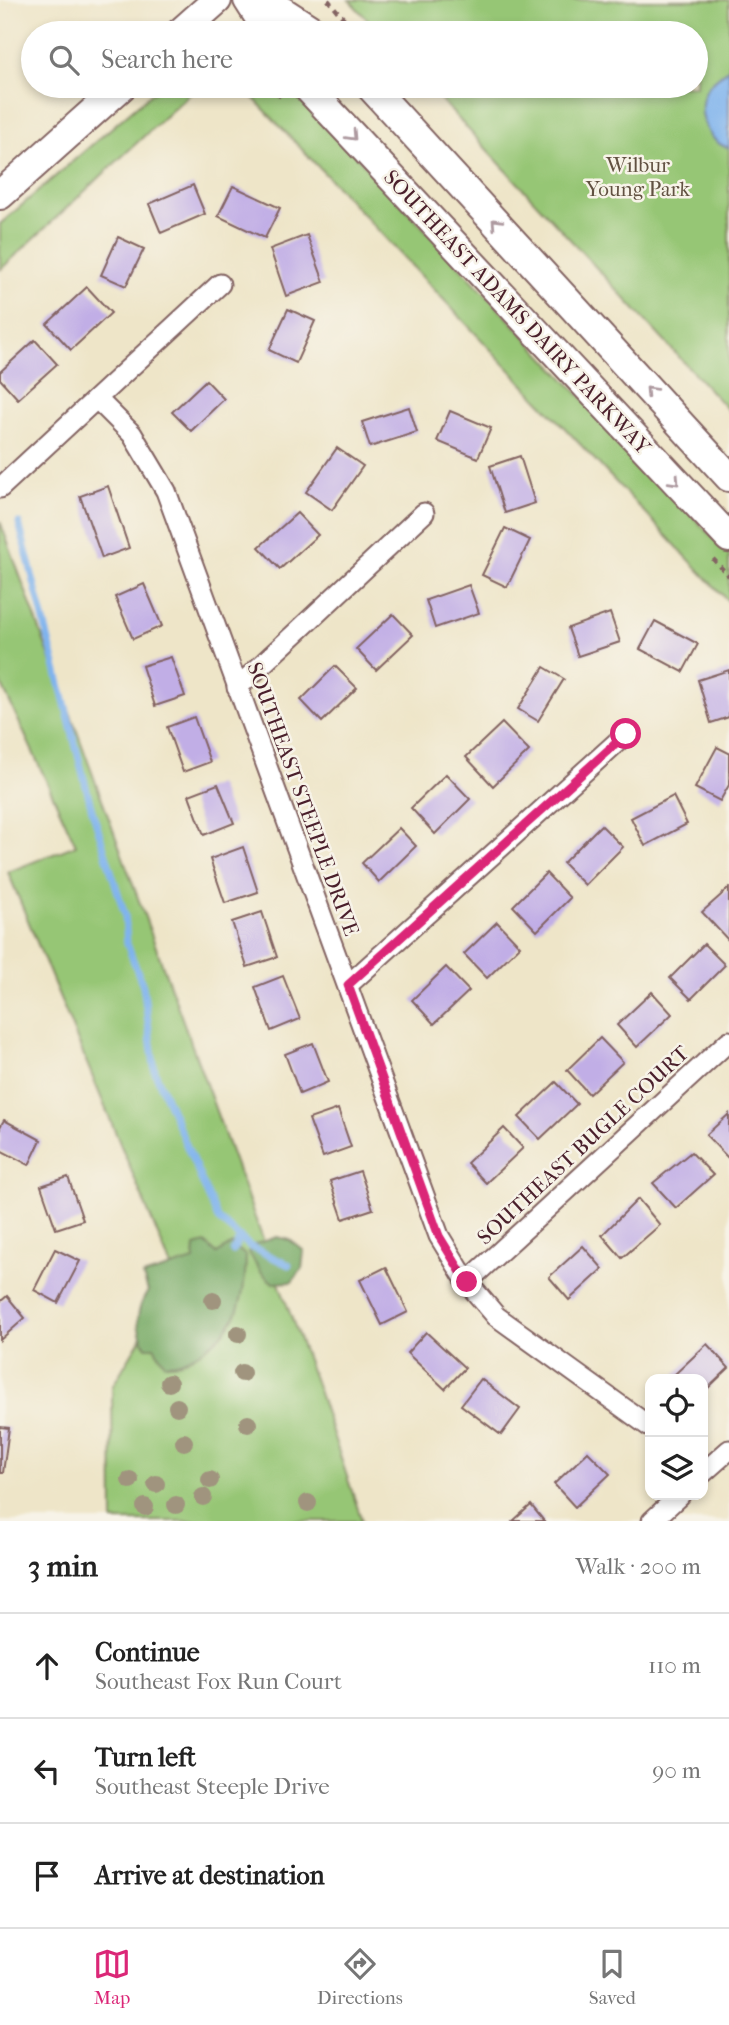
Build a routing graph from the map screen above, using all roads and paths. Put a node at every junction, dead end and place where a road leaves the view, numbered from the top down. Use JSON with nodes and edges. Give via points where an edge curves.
{"nodes":[{"id":1,"x":216,"y":0,"type":"edge"},
{"id":2,"x":248,"y":0,"type":"edge"},
{"id":3,"x":265,"y":0,"type":"edge"},
{"id":4,"x":328,"y":0,"type":"edge"},
{"id":5,"x":193,"y":21,"type":"edge"},
{"id":6,"x":261,"y":21,"type":"edge"},
{"id":7,"x":297,"y":21,"type":"edge"},
{"id":8,"x":346,"y":21,"type":"edge"},
{"id":9,"x":109,"y":98,"type":"edge"},
{"id":10,"x":317,"y":98,"type":"edge"},
{"id":11,"x":381,"y":98,"type":"edge"},
{"id":12,"x":0,"y":195,"type":"edge"},
{"id":13,"x":220,"y":284,"type":"dead end"},
{"id":14,"x":98,"y":400,"type":"junction"},
{"id":15,"x":729,"y":477,"type":"edge"},
{"id":16,"x":0,"y":488,"type":"edge"},
{"id":17,"x":424,"y":513,"type":"dead end"},
{"id":18,"x":729,"y":538,"type":"edge"},
{"id":19,"x":237,"y":688,"type":"junction"},
{"id":20,"x":626,"y":734,"type":"dead end"},
{"id":21,"x":348,"y":985,"type":"junction"},
{"id":22,"x":729,"y":1041,"type":"edge"},
{"id":23,"x":467,"y":1282,"type":"junction"},
{"id":24,"x":645,"y":1423,"type":"edge"},
{"id":25,"x":729,"y":1450,"type":"edge"},
{"id":26,"x":708,"y":1466,"type":"edge"},
{"id":27,"x":675,"y":1500,"type":"edge"},
{"id":28,"x":652,"y":1521,"type":"edge"}],
"edges":[{"from":1,"to":5,"type":"main road"},
{"from":2,"to":6,"type":"main road"},
{"from":3,"to":7,"type":"main road"},
{"from":4,"to":8,"type":"path"},
{"from":9,"to":12,"type":"main road"},
{"from":10,"to":18,"type":"main road","name":"SOUTHEAST ADAMS DAIRY PARKWAY","one_way":true},
{"from":15,"to":11,"type":"main road","name":"SOUTHEAST ADAMS DAIRY PARKWAY","one_way":true},
{"from":13,"to":14,"type":"street"},
{"from":14,"to":16,"type":"street"},
{"from":14,"to":19,"type":"street","name":"SOUTHEAST STEEPLE DRIVE","via":[[132,434],[166,491]]},
{"from":17,"to":19,"type":"street"},
{"from":19,"to":21,"type":"street","name":"SOUTHEAST STEEPLE DRIVE"},
{"from":20,"to":21,"type":"street"},
{"from":21,"to":23,"type":"street","name":"SOUTHEAST STEEPLE DRIVE","via":[[439,1236]]},
{"from":22,"to":23,"type":"street","name":"SOUTHEAST BUGLE COURT"},
{"from":23,"to":24,"type":"street","name":"SOUTHEAST STEEPLE DRIVE","via":[[496,1316]]},
{"from":25,"to":26,"type":"street"},
{"from":27,"to":28,"type":"street"}]}
